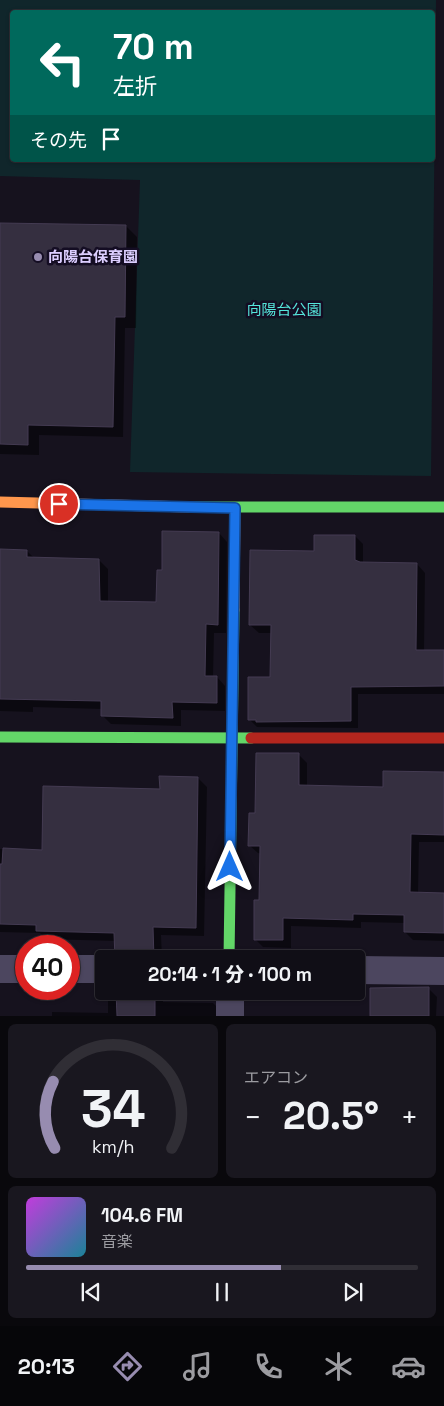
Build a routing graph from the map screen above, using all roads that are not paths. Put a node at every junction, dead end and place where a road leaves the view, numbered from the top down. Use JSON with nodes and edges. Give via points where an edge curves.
{"nodes":[{"id":1,"x":0,"y":502,"type":"edge"},
{"id":2,"x":444,"y":507,"type":"edge"},
{"id":3,"x":235,"y":508,"type":"junction"},
{"id":4,"x":0,"y":737,"type":"edge"},
{"id":5,"x":231,"y":738,"type":"junction"},
{"id":6,"x":444,"y":738,"type":"edge"},
{"id":7,"x":229,"y":950,"type":"edge"},
{"id":8,"x":0,"y":969,"type":"edge"},
{"id":9,"x":15,"y":969,"type":"edge"},
{"id":10,"x":80,"y":969,"type":"edge"},
{"id":11,"x":95,"y":969,"type":"edge"},
{"id":12,"x":365,"y":970,"type":"edge"},
{"id":13,"x":444,"y":972,"type":"edge"},
{"id":14,"x":230,"y":1000,"type":"edge"},
{"id":15,"x":230,"y":1016,"type":"edge"}],
"edges":[{"from":1,"to":3,"type":"street"},
{"from":2,"to":3,"type":"street"},
{"from":3,"to":5,"type":"street"},
{"from":4,"to":5,"type":"street"},
{"from":5,"to":6,"type":"street"},
{"from":5,"to":7,"type":"street"},
{"from":8,"to":9,"type":"street"},
{"from":10,"to":11,"type":"street"},
{"from":12,"to":13,"type":"street"},
{"from":14,"to":15,"type":"street"}]}
